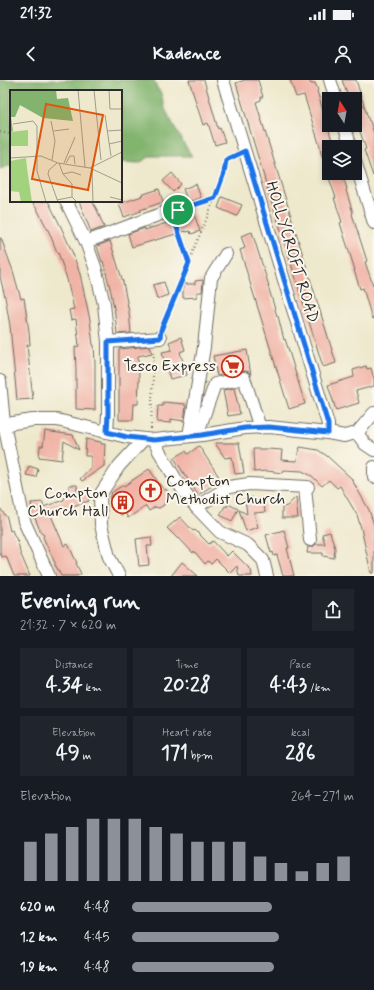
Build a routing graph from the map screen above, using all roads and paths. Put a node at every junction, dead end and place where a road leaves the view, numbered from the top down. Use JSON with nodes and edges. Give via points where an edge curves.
{"nodes":[{"id":1,"x":223,"y":80,"type":"edge"},
{"id":2,"x":330,"y":80,"type":"edge"},
{"id":3,"x":334,"y":92,"type":"edge"},
{"id":4,"x":0,"y":132,"type":"edge"},
{"id":5,"x":10,"y":134,"type":"edge"},
{"id":6,"x":245,"y":151,"type":"junction"},
{"id":7,"x":361,"y":180,"type":"edge"},
{"id":8,"x":215,"y":198,"type":"junction"},
{"id":9,"x":66,"y":202,"type":"edge"},
{"id":10,"x":173,"y":209,"type":"junction"},
{"id":11,"x":374,"y":223,"type":"edge"},
{"id":12,"x":86,"y":242,"type":"junction"},
{"id":13,"x":226,"y":254,"type":"dead end"},
{"id":14,"x":189,"y":263,"type":"junction"},
{"id":15,"x":157,"y":338,"type":"junction"},
{"id":16,"x":108,"y":342,"type":"junction"},
{"id":17,"x":0,"y":381,"type":"edge"},
{"id":18,"x":374,"y":413,"type":"edge"},
{"id":19,"x":151,"y":423,"type":"dead end"},
{"id":20,"x":2,"y":424,"type":"edge"},
{"id":21,"x":260,"y":428,"type":"junction"},
{"id":22,"x":107,"y":432,"type":"junction"},
{"id":23,"x":328,"y":433,"type":"junction"},
{"id":24,"x":357,"y":433,"type":"junction"},
{"id":25,"x":193,"y":436,"type":"junction"},
{"id":26,"x":149,"y":440,"type":"junction"},
{"id":27,"x":374,"y":450,"type":"edge"},
{"id":28,"x":374,"y":466,"type":"edge"},
{"id":29,"x":374,"y":477,"type":"edge"},
{"id":30,"x":196,"y":507,"type":"junction"},
{"id":31,"x":310,"y":540,"type":"dead end"},
{"id":32,"x":49,"y":576,"type":"edge"},
{"id":33,"x":119,"y":576,"type":"edge"},
{"id":34,"x":267,"y":576,"type":"edge"}],
"edges":[{"from":1,"to":6,"type":"street","name":"HOLLYCROFT ROAD"},
{"from":2,"to":3,"type":"street"},
{"from":4,"to":5,"type":"path"},
{"from":6,"to":8,"type":"path","via":[[226,160]]},
{"from":6,"to":23,"type":"street","name":"HOLLYCROFT ROAD","via":[[328,424]]},
{"from":7,"to":11,"type":"street"},
{"from":8,"to":10,"type":"path","via":[[178,210]]},
{"from":8,"to":14,"type":"path"},
{"from":9,"to":12,"type":"street"},
{"from":10,"to":12,"type":"street"},
{"from":10,"to":14,"type":"path"},
{"from":12,"to":16,"type":"street","via":[[102,297]]},
{"from":13,"to":25,"type":"street","via":[[211,278]]},
{"from":14,"to":15,"type":"path"},
{"from":15,"to":16,"type":"street"},
{"from":15,"to":19,"type":"path"},
{"from":16,"to":22,"type":"street"},
{"from":17,"to":20,"type":"street"},
{"from":18,"to":24,"type":"street"},
{"from":20,"to":22,"type":"street","via":[[57,420]]},
{"from":20,"to":32,"type":"street","via":[[24,521]]},
{"from":21,"to":23,"type":"street"},
{"from":21,"to":25,"type":"street"},
{"from":21,"to":25,"type":"street","via":[[244,378],[214,384]]},
{"from":22,"to":26,"type":"street"},
{"from":23,"to":24,"type":"street","via":[[344,436]]},
{"from":24,"to":27,"type":"street","via":[[365,444]]},
{"from":25,"to":26,"type":"street"},
{"from":26,"to":30,"type":"street"},
{"from":26,"to":33,"type":"street","via":[[119,466],[100,495],[101,525],[108,557]]},
{"from":28,"to":29,"type":"street"},
{"from":30,"to":31,"type":"street","via":[[229,487],[249,484],[307,487]]},
{"from":30,"to":34,"type":"street","via":[[220,532],[248,545],[263,560]]}]}
